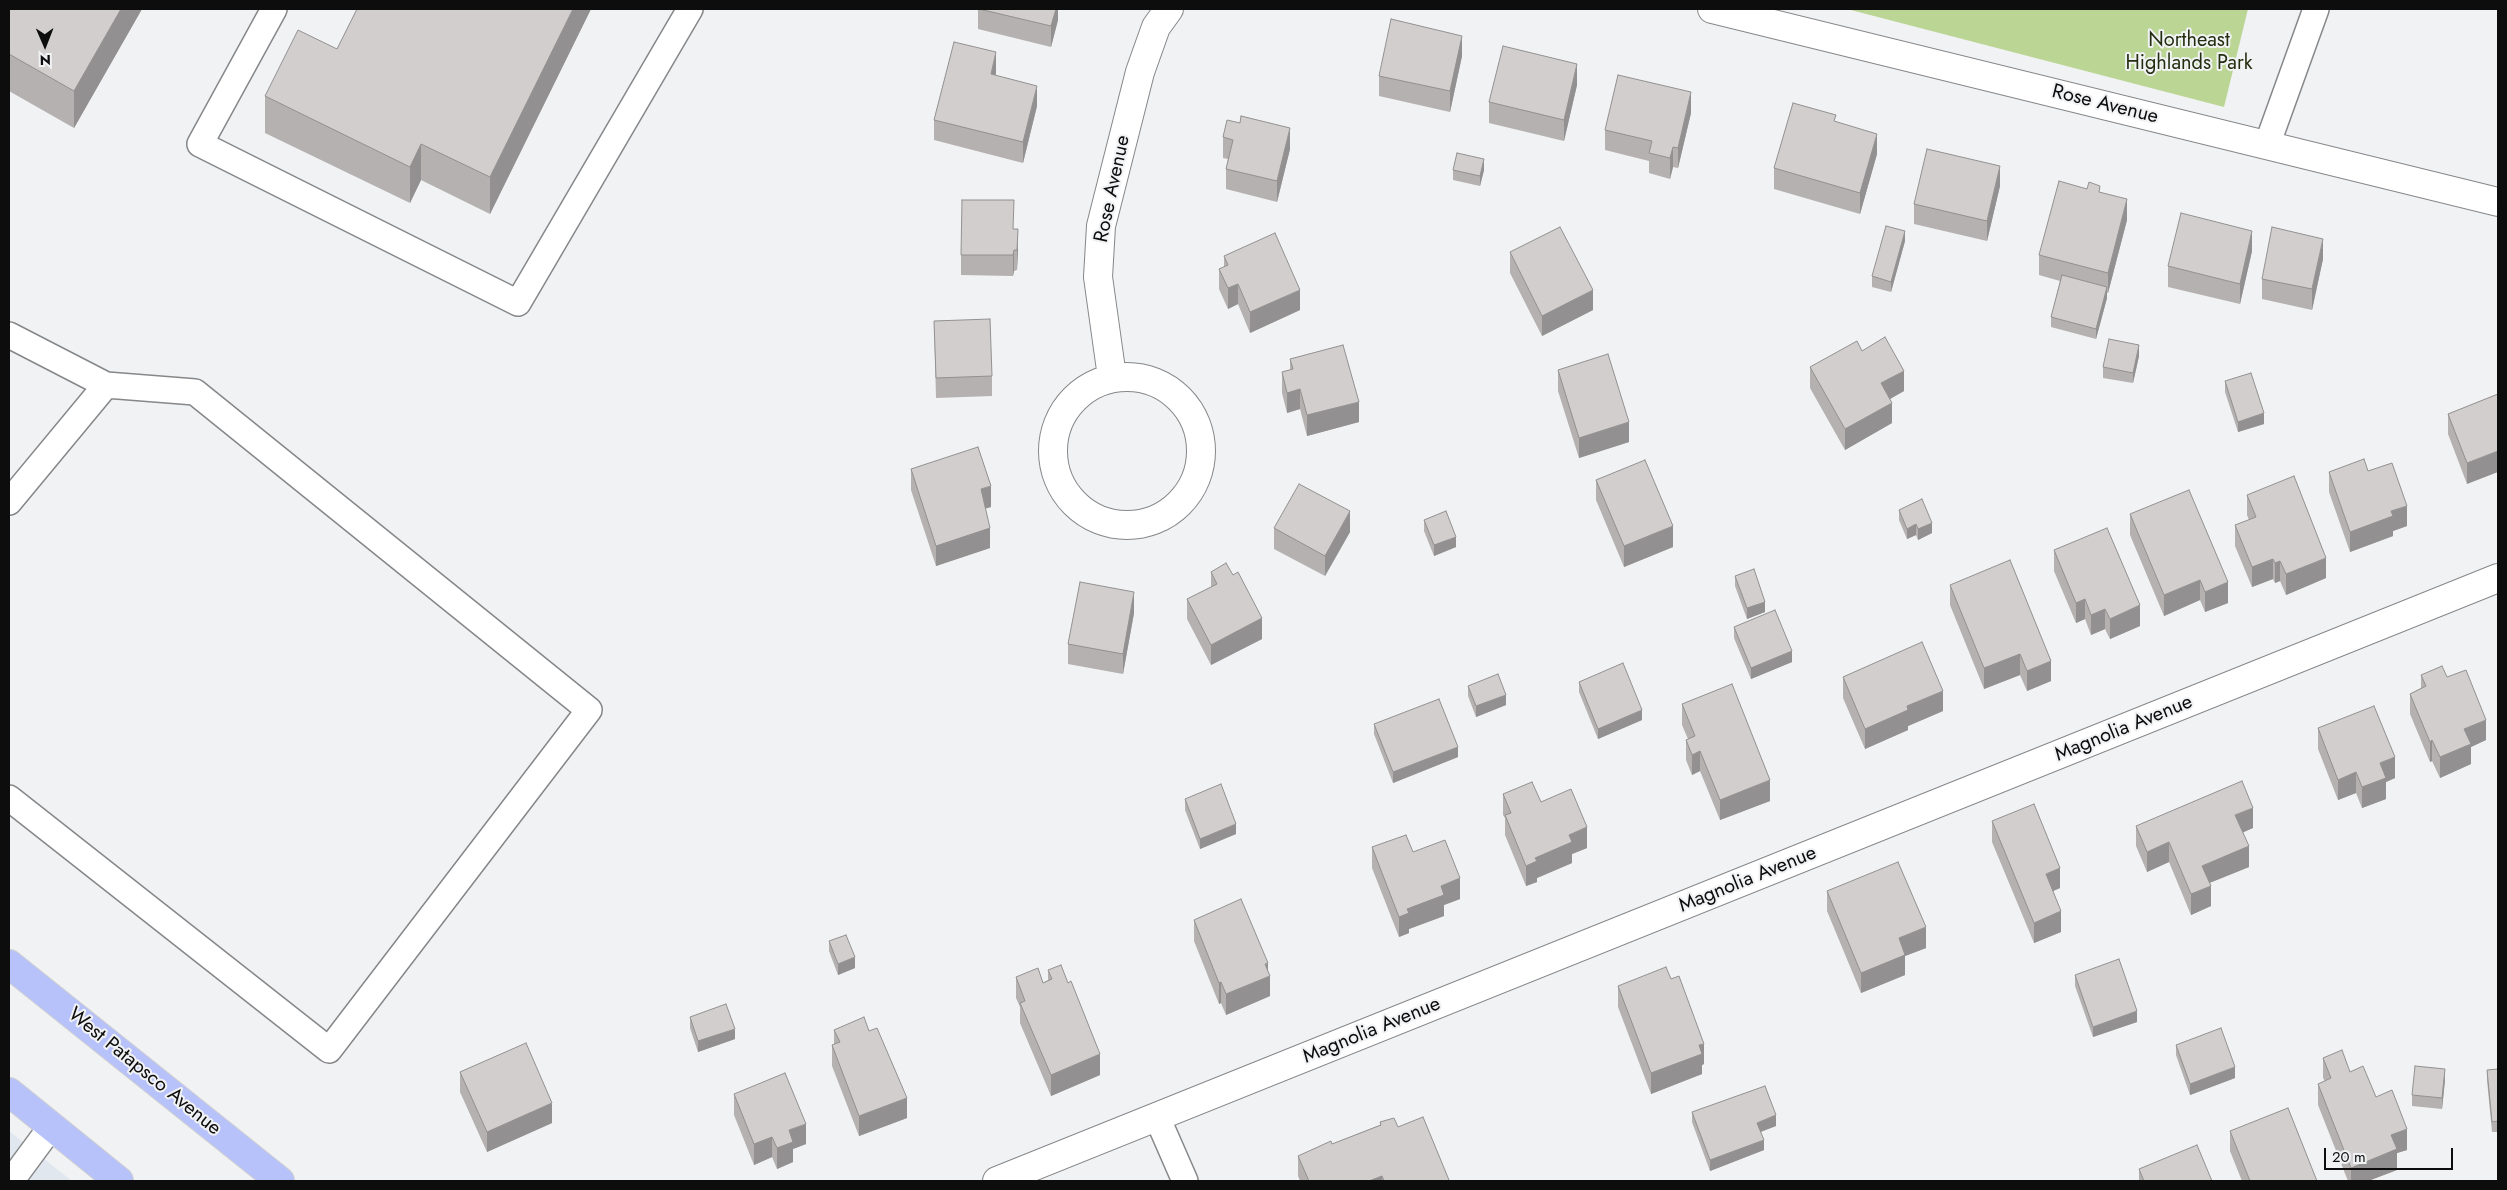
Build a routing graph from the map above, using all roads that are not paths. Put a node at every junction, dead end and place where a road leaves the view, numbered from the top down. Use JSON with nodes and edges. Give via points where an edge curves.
{"nodes":[{"id":1,"x":274,"y":9,"type":"edge"},
{"id":2,"x":690,"y":9,"type":"edge"},
{"id":3,"x":1169,"y":9,"type":"edge"},
{"id":4,"x":1712,"y":9,"type":"edge"},
{"id":5,"x":2316,"y":9,"type":"edge"},
{"id":6,"x":2267,"y":145,"type":"junction"},
{"id":7,"x":2498,"y":202,"type":"edge"},
{"id":8,"x":9,"y":335,"type":"edge"},
{"id":9,"x":1112,"y":377,"type":"junction"},
{"id":10,"x":106,"y":385,"type":"junction"},
{"id":11,"x":9,"y":502,"type":"edge"},
{"id":12,"x":2498,"y":578,"type":"edge"},
{"id":13,"x":9,"y":798,"type":"edge"},
{"id":14,"x":9,"y":964,"type":"edge"},
{"id":15,"x":9,"y":1092,"type":"edge"},
{"id":16,"x":1158,"y":1117,"type":"junction"},
{"id":17,"x":51,"y":1126,"type":"junction"},
{"id":18,"x":9,"y":1177,"type":"edge"},
{"id":19,"x":119,"y":1181,"type":"edge"},
{"id":20,"x":280,"y":1181,"type":"edge"},
{"id":21,"x":997,"y":1181,"type":"edge"},
{"id":22,"x":1186,"y":1181,"type":"edge"}],
"edges":[{"from":1,"to":2,"type":"lane","via":[[200,144],[518,303]]},
{"from":3,"to":9,"type":"street","name":"Rose Avenue","via":[[1156,27],[1140,72],[1101,226],[1098,277]]},
{"from":4,"to":6,"type":"street","name":"Rose Avenue"},
{"from":5,"to":6,"type":"lane"},
{"from":6,"to":7,"type":"street","name":"Rose Avenue"},
{"from":8,"to":10,"type":"lane"},
{"from":9,"to":9,"type":"street","via":[[1081,391],[1063,412],[1053,442],[1055,474],[1073,503],[1090,516],[1122,526],[1153,522],[1178,507],[1195,485],[1202,458],[1200,428],[1185,402],[1158,382]]},
{"from":10,"to":11,"type":"lane"},
{"from":10,"to":13,"type":"lane","via":[[195,392],[589,710],[329,1050]]},
{"from":12,"to":16,"type":"street","name":"Magnolia Avenue"},
{"from":14,"to":20,"type":"main road","name":"West Patapsco Avenue"},
{"from":15,"to":17,"type":"main road"},
{"from":16,"to":21,"type":"street","name":"Magnolia Avenue"},
{"from":16,"to":22,"type":"lane"},
{"from":17,"to":18,"type":"lane","via":[[17,1173]]},
{"from":17,"to":19,"type":"main road"}]}
